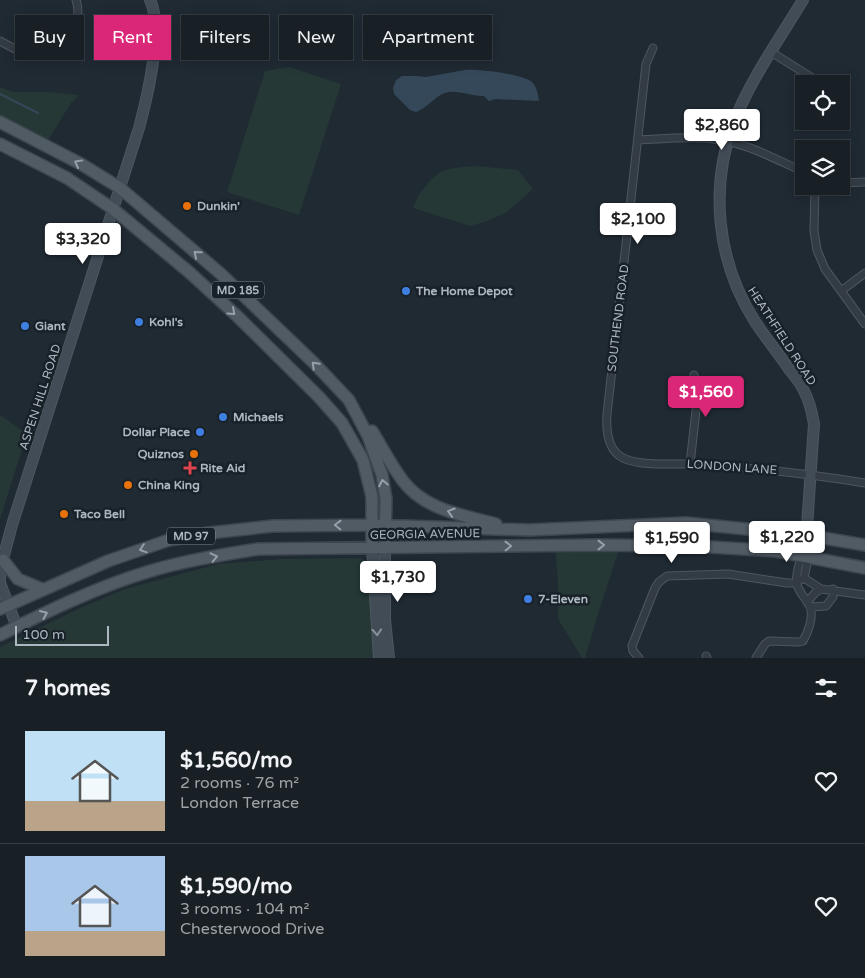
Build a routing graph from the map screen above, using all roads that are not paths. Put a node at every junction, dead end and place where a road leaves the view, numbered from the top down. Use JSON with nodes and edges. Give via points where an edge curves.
{"nodes":[{"id":1,"x":76,"y":0,"type":"edge"},
{"id":2,"x":150,"y":0,"type":"edge"},
{"id":3,"x":803,"y":0,"type":"edge"},
{"id":4,"x":0,"y":41,"type":"edge"},
{"id":5,"x":653,"y":48,"type":"dead end"},
{"id":6,"x":771,"y":52,"type":"junction"},
{"id":7,"x":808,"y":75,"type":"edge"},
{"id":8,"x":0,"y":122,"type":"edge"},
{"id":9,"x":639,"y":140,"type":"junction"},
{"id":10,"x":728,"y":141,"type":"junction"},
{"id":11,"x":0,"y":144,"type":"edge"},
{"id":12,"x":795,"y":168,"type":"edge"},
{"id":13,"x":865,"y":182,"type":"edge"},
{"id":14,"x":850,"y":183,"type":"edge"},
{"id":15,"x":120,"y":188,"type":"junction"},
{"id":16,"x":815,"y":195,"type":"edge"},
{"id":17,"x":113,"y":209,"type":"junction"},
{"id":18,"x":865,"y":273,"type":"edge"},
{"id":19,"x":841,"y":291,"type":"junction"},
{"id":20,"x":865,"y":324,"type":"edge"},
{"id":21,"x":694,"y":375,"type":"dead end"},
{"id":22,"x":349,"y":400,"type":"junction"},
{"id":23,"x":609,"y":440,"type":"joint"},
{"id":24,"x":690,"y":464,"type":"junction"},
{"id":25,"x":811,"y":474,"type":"junction"},
{"id":26,"x":865,"y":483,"type":"edge"},
{"id":27,"x":373,"y":526,"type":"junction"},
{"id":28,"x":386,"y":526,"type":"junction"},
{"id":29,"x":515,"y":529,"type":"junction"},
{"id":30,"x":806,"y":535,"type":"junction"},
{"id":31,"x":865,"y":545,"type":"edge"},
{"id":32,"x":372,"y":548,"type":"junction"},
{"id":33,"x":385,"y":548,"type":"junction"},
{"id":34,"x":804,"y":556,"type":"junction"},
{"id":35,"x":3,"y":560,"type":"junction"},
{"id":36,"x":865,"y":568,"type":"edge"},
{"id":37,"x":804,"y":578,"type":"junction"},
{"id":38,"x":795,"y":583,"type":"junction"},
{"id":39,"x":822,"y":588,"type":"junction"},
{"id":40,"x":42,"y":589,"type":"junction"},
{"id":41,"x":833,"y":589,"type":"junction"},
{"id":42,"x":865,"y":595,"type":"edge"},
{"id":43,"x":808,"y":604,"type":"junction"},
{"id":44,"x":4,"y":607,"type":"edge"},
{"id":45,"x":16,"y":626,"type":"junction"},
{"id":46,"x":0,"y":635,"type":"edge"},
{"id":47,"x":380,"y":658,"type":"edge"},
{"id":48,"x":389,"y":658,"type":"edge"},
{"id":49,"x":639,"y":658,"type":"edge"},
{"id":50,"x":756,"y":658,"type":"edge"}],
"edges":[{"from":1,"to":4,"type":"street","via":[[77,19],[71,34],[54,50],[34,54]]},
{"from":2,"to":15,"type":"street","name":"ASPEN HILL ROAD","via":[[153,6],[154,56],[149,89]]},
{"from":3,"to":6,"type":"street","name":"HEATHFIELD ROAD"},
{"from":5,"to":9,"type":"street","name":"SOUTHEND ROAD","via":[[646,64]]},
{"from":6,"to":7,"type":"street"},
{"from":6,"to":10,"type":"street","name":"HEATHFIELD ROAD","via":[[745,97]]},
{"from":15,"to":8,"type":"main road","number":"MD 185","one_way":true,"via":[[82,164]]},
{"from":9,"to":10,"type":"street","via":[[712,138]]},
{"from":9,"to":23,"type":"street","name":"SOUTHEND ROAD","via":[[607,414]]},
{"from":10,"to":12,"type":"street"},
{"from":10,"to":25,"type":"street","name":"HEATHFIELD ROAD","via":[[720,176],[720,214],[726,255],[736,286],[754,319],[804,389],[814,424]]},
{"from":11,"to":17,"type":"main road","number":"MD 185","via":[[67,178]]},
{"from":13,"to":14,"type":"street"},
{"from":15,"to":17,"type":"street","name":"ASPEN HILL ROAD"},
{"from":22,"to":15,"type":"main road","number":"MD 185","one_way":true,"via":[[221,274]]},
{"from":16,"to":19,"type":"street","via":[[816,250]]},
{"from":17,"to":27,"type":"main road","number":"MD 185","one_way":true,"via":[[236,315],[337,416],[363,460],[371,488]]},
{"from":17,"to":35,"type":"street","name":"ASPEN HILL ROAD"},
{"from":18,"to":19,"type":"street"},
{"from":19,"to":20,"type":"street"},
{"from":21,"to":24,"type":"street","via":[[698,393]]},
{"from":28,"to":22,"type":"main road","number":"MD 185","one_way":true,"via":[[382,475],[371,443]]},
{"from":29,"to":22,"type":"main road","one_way":true,"via":[[446,510],[414,493]]},
{"from":23,"to":24,"type":"street","name":"LONDON LANE","via":[[621,458],[636,462]]},
{"from":24,"to":25,"type":"street","name":"LONDON LANE"},
{"from":25,"to":26,"type":"street","name":"LONDON LANE"},
{"from":25,"to":30,"type":"street","name":"HEATHFIELD ROAD"},
{"from":27,"to":28,"type":"main road","name":"GEORGIA AVENUE","number":"MD 97"},
{"from":27,"to":32,"type":"main road","number":"MD 185"},
{"from":27,"to":40,"type":"main road","name":"GEORGIA AVENUE","number":"MD 97","one_way":true,"via":[[273,526],[169,540]]},
{"from":28,"to":29,"type":"main road","name":"GEORGIA AVENUE","number":"MD 97"},
{"from":28,"to":33,"type":"main road","number":"MD 185"},
{"from":29,"to":30,"type":"main road","name":"GEORGIA AVENUE","number":"MD 97","via":[[686,523]]},
{"from":30,"to":31,"type":"main road","name":"GEORGIA AVENUE","number":"MD 97"},
{"from":30,"to":34,"type":"street","name":"HEATHFIELD ROAD"},
{"from":32,"to":33,"type":"main road","name":"GEORGIA AVENUE","number":"MD 97"},
{"from":45,"to":32,"type":"main road","name":"GEORGIA AVENUE","number":"MD 97","one_way":true,"via":[[113,583],[216,556],[258,550]]},
{"from":32,"to":47,"type":"street","one_way":true},
{"from":33,"to":34,"type":"main road","name":"GEORGIA AVENUE","number":"MD 97","one_way":true,"via":[[694,546]]},
{"from":33,"to":48,"type":"street","via":[[385,620]]},
{"from":34,"to":36,"type":"main road","name":"GEORGIA AVENUE","number":"MD 97"},
{"from":34,"to":37,"type":"street","via":[[807,564]]},
{"from":34,"to":38,"type":"street","via":[[799,563]]},
{"from":35,"to":40,"type":"main road","via":[[18,579]]},
{"from":35,"to":44,"type":"street","name":"ASPEN HILL ROAD","via":[[0,583]]},
{"from":37,"to":38,"type":"street"},
{"from":37,"to":39,"type":"street"},
{"from":38,"to":43,"type":"street"},
{"from":38,"to":49,"type":"street","via":[[728,574],[667,576],[655,588],[632,646]]},
{"from":39,"to":41,"type":"street"},
{"from":39,"to":43,"type":"street","via":[[815,592]]},
{"from":40,"to":44,"type":"main road","name":"GEORGIA AVENUE","number":"MD 97"},
{"from":41,"to":42,"type":"street"},
{"from":41,"to":43,"type":"street","via":[[833,597],[826,606]]},
{"from":43,"to":50,"type":"street","via":[[811,614],[803,642],[769,641]]},
{"from":44,"to":45,"type":"street","name":"ASPEN HILL ROAD"},
{"from":45,"to":46,"type":"main road","name":"GEORGIA AVENUE","number":"MD 97"}]}
